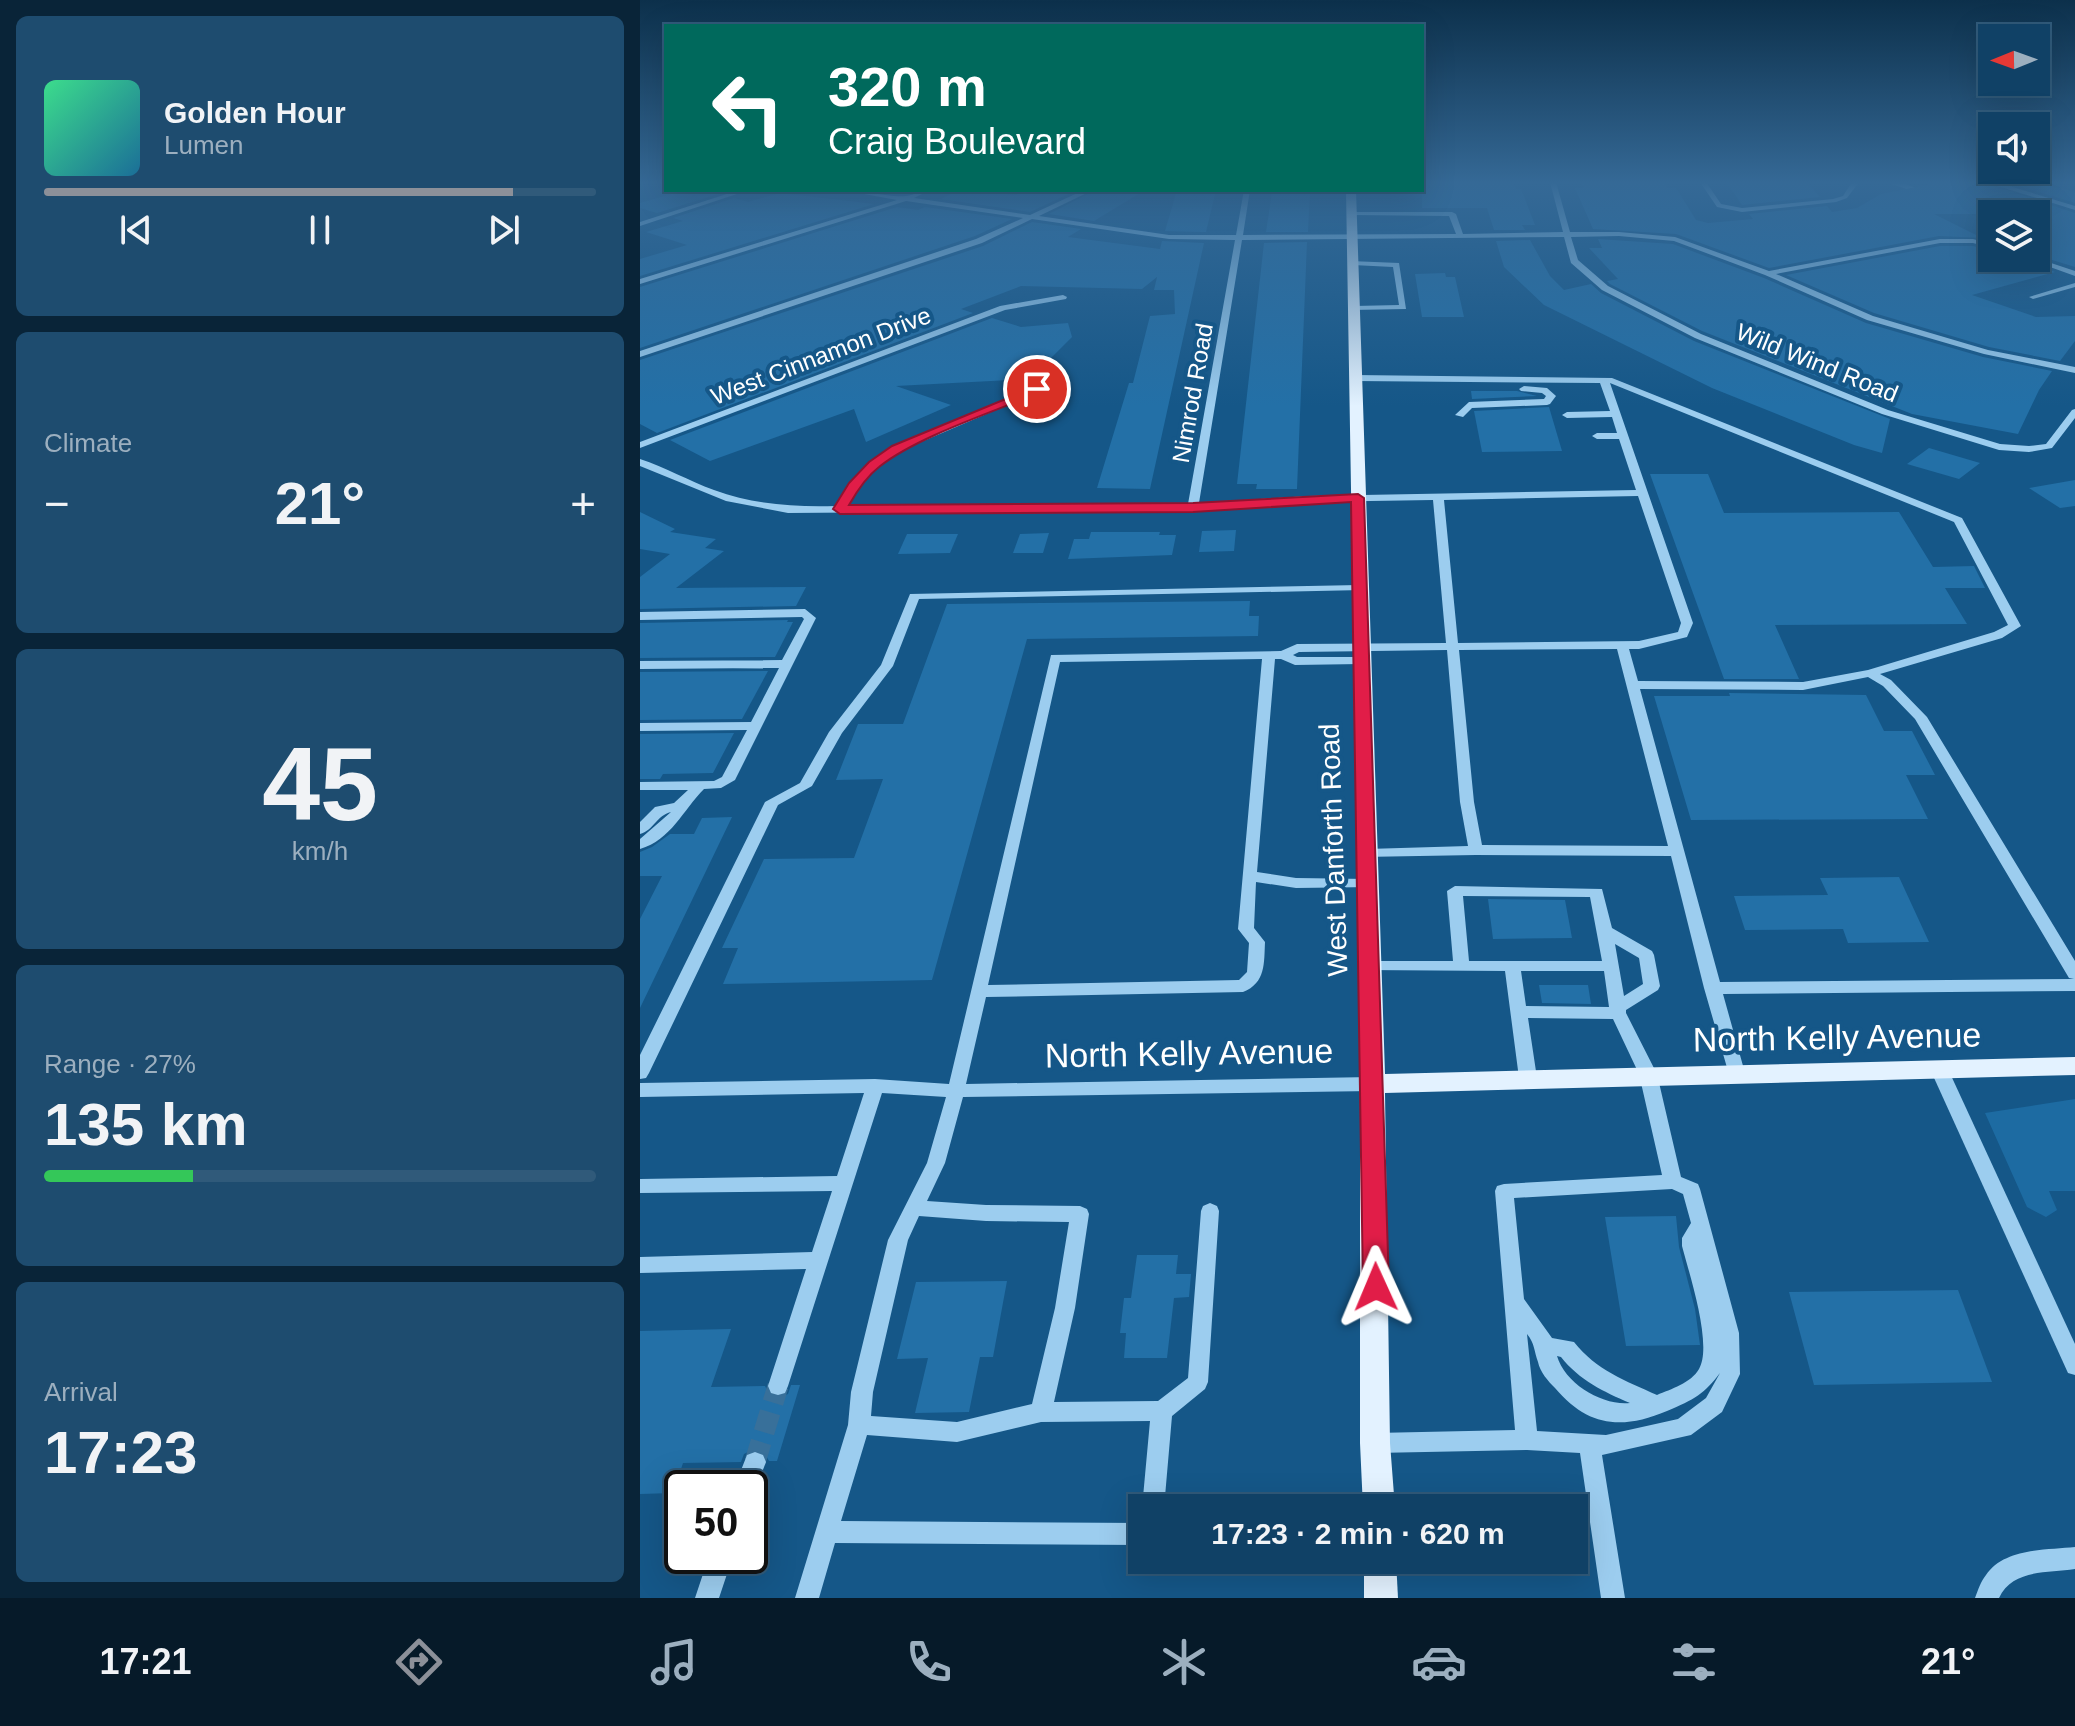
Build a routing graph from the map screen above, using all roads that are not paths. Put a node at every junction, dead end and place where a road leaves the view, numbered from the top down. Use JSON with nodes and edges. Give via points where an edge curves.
{"nodes":[{"id":1,"x":721,"y":257,"type":"edge"},
{"id":2,"x":932,"y":257,"type":"edge"},
{"id":3,"x":1238,"y":257,"type":"edge"},
{"id":4,"x":1353,"y":257,"type":"edge"},
{"id":5,"x":1573,"y":257,"type":"edge"},
{"id":6,"x":1723,"y":257,"type":"edge"},
{"id":7,"x":1856,"y":257,"type":"edge"},
{"id":8,"x":1353,"y":263,"type":"junction"},
{"id":9,"x":2050,"y":265,"type":"edge"},
{"id":10,"x":1768,"y":273,"type":"junction"},
{"id":11,"x":2075,"y":274,"type":"edge"},
{"id":12,"x":640,"y":282,"type":"edge"},
{"id":13,"x":2075,"y":285,"type":"edge"},
{"id":14,"x":1063,"y":297,"type":"dead end"},
{"id":15,"x":2033,"y":297,"type":"dead end"},
{"id":16,"x":1354,"y":308,"type":"junction"},
{"id":17,"x":640,"y":354,"type":"edge"},
{"id":18,"x":2075,"y":370,"type":"edge"},
{"id":19,"x":1355,"y":378,"type":"junction"},
{"id":20,"x":1472,"y":379,"type":"junction"},
{"id":21,"x":1604,"y":380,"type":"junction"},
{"id":22,"x":1037,"y":389,"type":"dead end"},
{"id":23,"x":2075,"y":412,"type":"edge"},
{"id":24,"x":1616,"y":414,"type":"junction"},
{"id":25,"x":1460,"y":415,"type":"dead end"},
{"id":26,"x":1567,"y":415,"type":"dead end"},
{"id":27,"x":1597,"y":436,"type":"dead end"},
{"id":28,"x":1623,"y":436,"type":"junction"},
{"id":29,"x":640,"y":445,"type":"edge"},
{"id":30,"x":640,"y":462,"type":"edge"},
{"id":31,"x":1643,"y":493,"type":"junction"},
{"id":32,"x":1438,"y":496,"type":"junction"},
{"id":33,"x":1358,"y":498,"type":"junction"},
{"id":34,"x":1193,"y":507,"type":"junction"},
{"id":35,"x":840,"y":509,"type":"junction"},
{"id":36,"x":1359,"y":588,"type":"junction"},
{"id":37,"x":640,"y":616,"type":"edge"},
{"id":38,"x":1622,"y":645,"type":"junction"},
{"id":39,"x":1453,"y":646,"type":"junction"},
{"id":40,"x":1360,"y":654,"type":"junction"},
{"id":41,"x":1276,"y":655,"type":"junction"},
{"id":42,"x":787,"y":664,"type":"junction"},
{"id":43,"x":640,"y":665,"type":"edge"},
{"id":44,"x":1870,"y":673,"type":"junction"},
{"id":45,"x":1632,"y":685,"type":"junction"},
{"id":46,"x":755,"y":726,"type":"junction"},
{"id":47,"x":640,"y":727,"type":"edge"},
{"id":48,"x":700,"y":785,"type":"junction"},
{"id":49,"x":640,"y":786,"type":"edge"},
{"id":50,"x":679,"y":806,"type":"junction"},
{"id":51,"x":640,"y":830,"type":"edge"},
{"id":52,"x":640,"y":844,"type":"edge"},
{"id":53,"x":1476,"y":850,"type":"junction"},
{"id":54,"x":1676,"y":851,"type":"junction"},
{"id":55,"x":1367,"y":854,"type":"junction"},
{"id":56,"x":1249,"y":876,"type":"junction"},
{"id":57,"x":1368,"y":884,"type":"junction"},
{"id":58,"x":1605,"y":931,"type":"junction"},
{"id":59,"x":1370,"y":966,"type":"junction"},
{"id":60,"x":1611,"y":966,"type":"junction"},
{"id":61,"x":1462,"y":967,"type":"junction"},
{"id":62,"x":1512,"y":967,"type":"junction"},
{"id":63,"x":2075,"y":974,"type":"edge"},
{"id":64,"x":2075,"y":985,"type":"edge"},
{"id":65,"x":1712,"y":988,"type":"junction"},
{"id":66,"x":980,"y":991,"type":"junction"},
{"id":67,"x":1618,"y":1010,"type":"junction"},
{"id":68,"x":1518,"y":1012,"type":"junction"},
{"id":69,"x":2075,"y":1066,"type":"edge"},
{"id":70,"x":1939,"y":1069,"type":"junction"},
{"id":71,"x":1736,"y":1073,"type":"junction"},
{"id":72,"x":1648,"y":1074,"type":"junction"},
{"id":73,"x":1528,"y":1078,"type":"junction"},
{"id":74,"x":1372,"y":1084,"type":"junction"},
{"id":75,"x":875,"y":1086,"type":"junction"},
{"id":76,"x":641,"y":1088,"type":"edge"},
{"id":77,"x":956,"y":1091,"type":"junction"},
{"id":78,"x":1673,"y":1182,"type":"junction"},
{"id":79,"x":844,"y":1183,"type":"junction"},
{"id":80,"x":640,"y":1186,"type":"edge"},
{"id":81,"x":916,"y":1208,"type":"junction"},
{"id":82,"x":1210,"y":1211,"type":"dead end"},
{"id":83,"x":1700,"y":1224,"type":"junction"},
{"id":84,"x":819,"y":1260,"type":"junction"},
{"id":85,"x":640,"y":1265,"type":"edge"},
{"id":86,"x":1514,"y":1301,"type":"junction"},
{"id":87,"x":2075,"y":1366,"type":"edge"},
{"id":88,"x":778,"y":1386,"type":"tunnel mouth"},
{"id":89,"x":1162,"y":1411,"type":"junction"},
{"id":90,"x":1041,"y":1412,"type":"junction"},
{"id":91,"x":859,"y":1425,"type":"junction"},
{"id":92,"x":1527,"y":1440,"type":"junction"},
{"id":93,"x":1375,"y":1443,"type":"junction"},
{"id":94,"x":1589,"y":1444,"type":"junction"},
{"id":95,"x":755,"y":1462,"type":"tunnel mouth"},
{"id":96,"x":752,"y":1470,"type":"edge"},
{"id":97,"x":1154,"y":1494,"type":"edge"},
{"id":98,"x":1378,"y":1494,"type":"edge"},
{"id":99,"x":827,"y":1532,"type":"junction"},
{"id":100,"x":1128,"y":1534,"type":"edge"},
{"id":101,"x":2075,"y":1558,"type":"edge"},
{"id":102,"x":715,"y":1574,"type":"edge"},
{"id":103,"x":1380,"y":1574,"type":"edge"},
{"id":104,"x":707,"y":1598,"type":"edge"},
{"id":105,"x":807,"y":1598,"type":"edge"},
{"id":106,"x":1381,"y":1598,"type":"edge"},
{"id":107,"x":1613,"y":1598,"type":"edge"},
{"id":108,"x":1987,"y":1598,"type":"edge"}],
"edges":[{"from":1,"to":12,"type":"street"},
{"from":2,"to":17,"type":"street"},
{"from":3,"to":34,"type":"street","name":"Nimrod Road"},
{"from":4,"to":8,"type":"main road","name":"West Danforth Road"},
{"from":5,"to":23,"type":"street","name":"Wild Wind Road","via":[[1605,288],[1709,341],[1885,412],[1989,444],[2029,449],[2049,446]]},
{"from":6,"to":10,"type":"street"},
{"from":7,"to":10,"type":"street"},
{"from":8,"to":16,"type":"main road","name":"West Danforth Road"},
{"from":8,"to":16,"type":"street","via":[[1396,265],[1403,307]]},
{"from":9,"to":11,"type":"street"},
{"from":10,"to":18,"type":"street","via":[[1870,318],[1987,352]]},
{"from":13,"to":15,"type":"street"},
{"from":14,"to":29,"type":"street","name":"West Cinnamon Drive","via":[[1003,308]]},
{"from":16,"to":19,"type":"main road","name":"West Danforth Road"},
{"from":19,"to":20,"type":"street"},
{"from":19,"to":33,"type":"main road","name":"West Danforth Road"},
{"from":20,"to":21,"type":"street"},
{"from":20,"to":25,"type":"street","via":[[1475,389],[1537,389],[1556,396],[1547,402],[1469,405]]},
{"from":21,"to":24,"type":"street"},
{"from":21,"to":44,"type":"street","via":[[1958,520],[2015,626]]},
{"from":22,"to":35,"type":"street","via":[[897,449],[873,465]]},
{"from":24,"to":26,"type":"street"},
{"from":24,"to":28,"type":"street"},
{"from":27,"to":28,"type":"street"},
{"from":28,"to":31,"type":"street"},
{"from":30,"to":35,"type":"street","via":[[750,507]]},
{"from":31,"to":32,"type":"street"},
{"from":31,"to":38,"type":"street","via":[[1687,623],[1683,634]]},
{"from":32,"to":33,"type":"street"},
{"from":32,"to":39,"type":"street"},
{"from":33,"to":34,"type":"street"},
{"from":33,"to":36,"type":"main road","name":"West Danforth Road"},
{"from":34,"to":35,"type":"street"},
{"from":36,"to":40,"type":"main road","name":"West Danforth Road"},
{"from":36,"to":76,"type":"street","via":[[914,596],[887,666],[836,732],[805,786],[772,802]]},
{"from":37,"to":42,"type":"street","via":[[805,613],[810,618]]},
{"from":38,"to":39,"type":"street"},
{"from":38,"to":45,"type":"street"},
{"from":39,"to":40,"type":"street"},
{"from":39,"to":53,"type":"street"},
{"from":40,"to":41,"type":"street","via":[[1295,661]]},
{"from":40,"to":55,"type":"main road","name":"West Danforth Road"},
{"from":41,"to":56,"type":"street"},
{"from":41,"to":66,"type":"street","via":[[1055,658]]},
{"from":42,"to":43,"type":"street"},
{"from":42,"to":46,"type":"street"},
{"from":44,"to":45,"type":"street","via":[[1803,686]]},
{"from":44,"to":63,"type":"street","via":[[1920,717]]},
{"from":45,"to":54,"type":"street"},
{"from":46,"to":47,"type":"street"},
{"from":46,"to":48,"type":"street","via":[[728,780]]},
{"from":48,"to":49,"type":"street"},
{"from":48,"to":50,"type":"street"},
{"from":50,"to":51,"type":"street","via":[[660,810]]},
{"from":50,"to":52,"type":"street","via":[[677,815]]},
{"from":53,"to":54,"type":"street"},
{"from":53,"to":55,"type":"street"},
{"from":54,"to":65,"type":"street"},
{"from":55,"to":57,"type":"main road","name":"West Danforth Road"},
{"from":56,"to":57,"type":"street"},
{"from":56,"to":66,"type":"street","via":[[1246,929],[1257,942],[1255,974],[1243,986]]},
{"from":57,"to":59,"type":"main road","name":"West Danforth Road"},
{"from":58,"to":60,"type":"street"},
{"from":58,"to":61,"type":"street","via":[[1597,892],[1455,891]]},
{"from":58,"to":67,"type":"street","via":[[1646,955],[1652,986]]},
{"from":59,"to":61,"type":"street"},
{"from":59,"to":74,"type":"main road","name":"West Danforth Road"},
{"from":60,"to":62,"type":"street"},
{"from":60,"to":67,"type":"street"},
{"from":61,"to":62,"type":"street"},
{"from":62,"to":68,"type":"street"},
{"from":64,"to":65,"type":"street"},
{"from":65,"to":71,"type":"street"},
{"from":66,"to":77,"type":"street"},
{"from":67,"to":68,"type":"street"},
{"from":67,"to":72,"type":"street"},
{"from":68,"to":73,"type":"street"},
{"from":69,"to":70,"type":"main road","name":"North Kelly Avenue"},
{"from":70,"to":71,"type":"main road","name":"North Kelly Avenue"},
{"from":70,"to":87,"type":"street"},
{"from":71,"to":72,"type":"main road","name":"North Kelly Avenue"},
{"from":72,"to":73,"type":"main road","name":"North Kelly Avenue"},
{"from":72,"to":78,"type":"street"},
{"from":73,"to":74,"type":"main road","name":"North Kelly Avenue"},
{"from":74,"to":77,"type":"street","name":"North Kelly Avenue"},
{"from":74,"to":93,"type":"main road","name":"West Danforth Road"},
{"from":75,"to":76,"type":"street","name":"North Kelly Avenue"},
{"from":75,"to":77,"type":"street","name":"North Kelly Avenue"},
{"from":75,"to":79,"type":"street"},
{"from":77,"to":81,"type":"street","via":[[936,1163]]},
{"from":78,"to":83,"type":"street","via":[[1691,1189]]},
{"from":78,"to":86,"type":"street","via":[[1504,1191]]},
{"from":79,"to":80,"type":"street"},
{"from":79,"to":84,"type":"street"},
{"from":81,"to":90,"type":"street","via":[[1080,1214]]},
{"from":81,"to":91,"type":"street","via":[[898,1240],[888,1278]]},
{"from":82,"to":89,"type":"street","via":[[1198,1382]]},
{"from":83,"to":86,"type":"street","via":[[1692,1246],[1714,1342],[1713,1360],[1708,1375],[1656,1405],[1627,1416],[1588,1405],[1548,1363],[1545,1346]]},
{"from":83,"to":94,"type":"street","via":[[1729,1333],[1730,1374],[1714,1405],[1683,1428]]},
{"from":84,"to":85,"type":"street"},
{"from":84,"to":88,"type":"street"},
{"from":86,"to":92,"type":"street"},
{"from":89,"to":90,"type":"street"},
{"from":89,"to":97,"type":"street"},
{"from":90,"to":91,"type":"street","via":[[957,1432]]},
{"from":91,"to":99,"type":"street"},
{"from":92,"to":93,"type":"street"},
{"from":92,"to":94,"type":"street"},
{"from":93,"to":98,"type":"main road","name":"West Danforth Road"},
{"from":94,"to":107,"type":"street"},
{"from":95,"to":96,"type":"street"},
{"from":99,"to":100,"type":"street"},
{"from":99,"to":105,"type":"street"},
{"from":101,"to":108,"type":"street","via":[[2007,1567],[1991,1582]]},
{"from":102,"to":104,"type":"street"},
{"from":103,"to":106,"type":"main road"}]}
